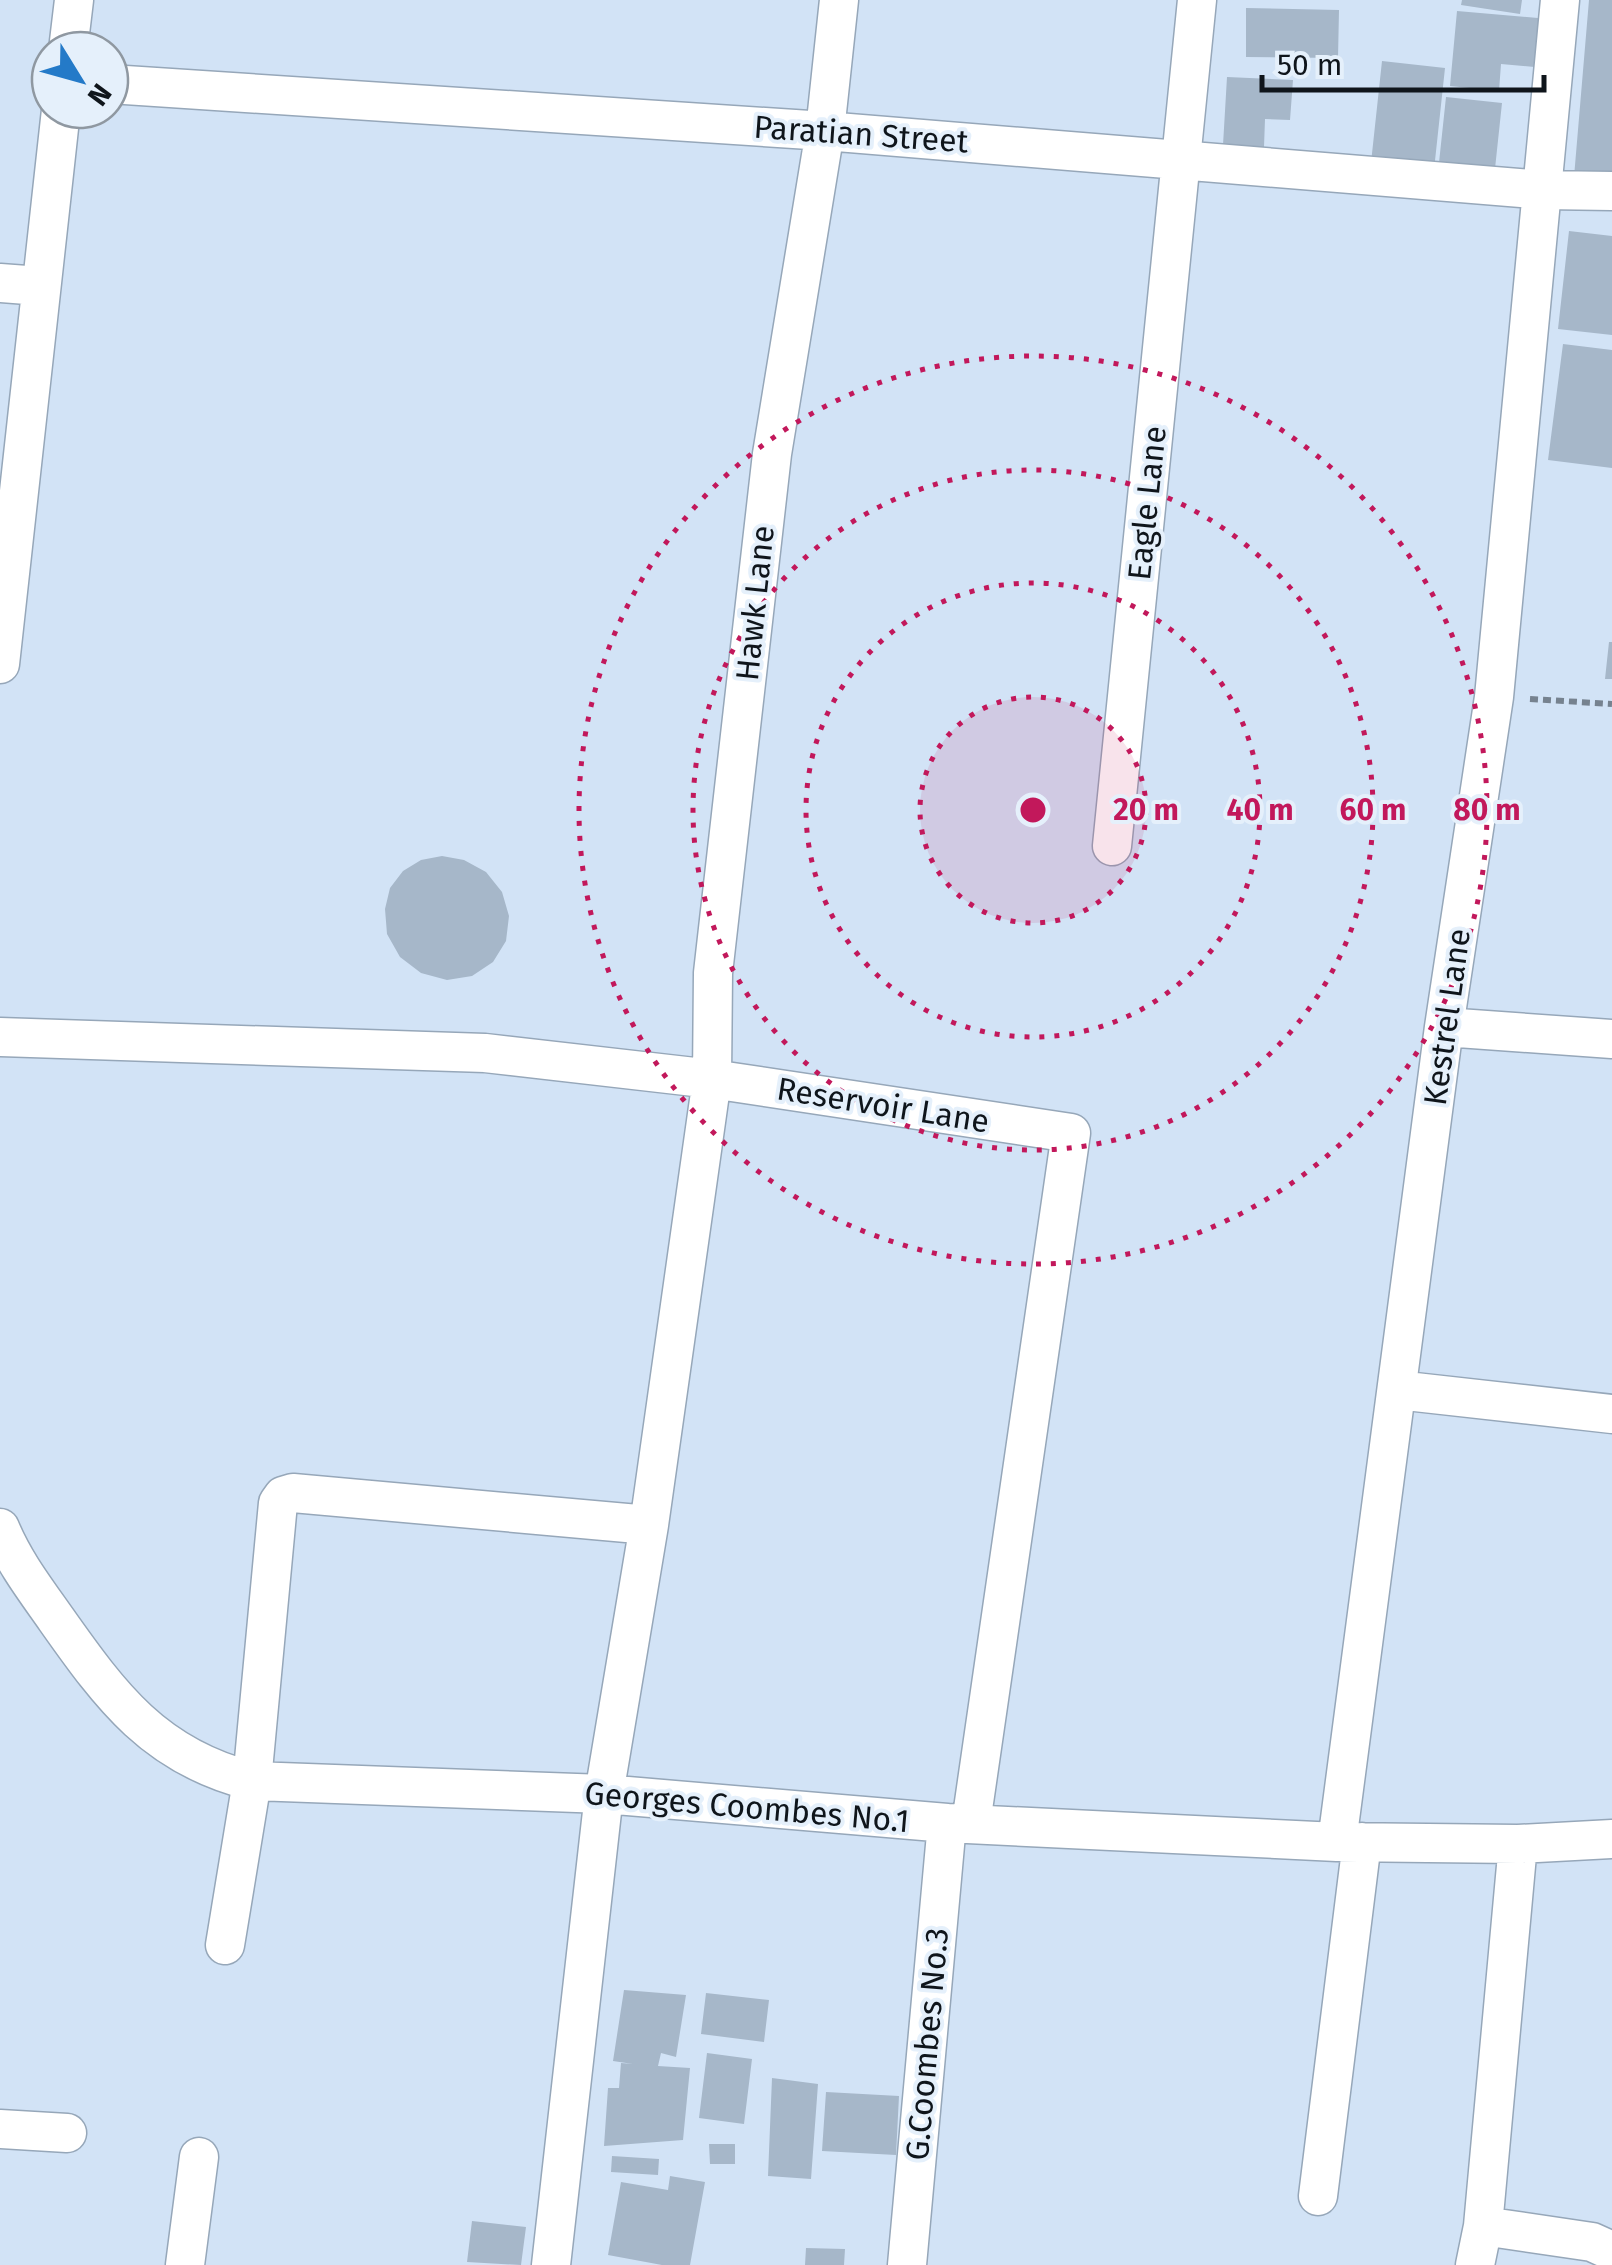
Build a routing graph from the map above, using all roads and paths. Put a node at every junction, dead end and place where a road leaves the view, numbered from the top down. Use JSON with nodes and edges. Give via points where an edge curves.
{"nodes":[{"id":1,"x":74,"y":0,"type":"edge"},
{"id":2,"x":839,"y":0,"type":"edge"},
{"id":3,"x":1197,"y":0,"type":"edge"},
{"id":4,"x":1560,"y":0,"type":"edge"},
{"id":5,"x":70,"y":30,"type":"edge"},
{"id":6,"x":130,"y":85,"type":"edge"},
{"id":7,"x":59,"y":130,"type":"edge"},
{"id":8,"x":825,"y":131,"type":"junction"},
{"id":9,"x":1182,"y":159,"type":"junction"},
{"id":10,"x":1544,"y":190,"type":"junction"},
{"id":11,"x":1612,"y":191,"type":"edge"},
{"id":12,"x":0,"y":283,"type":"edge"},
{"id":13,"x":40,"y":286,"type":"junction"},
{"id":14,"x":9,"y":494,"type":"edge"},
{"id":15,"x":0,"y":664,"type":"edge"},
{"id":16,"x":1494,"y":697,"type":"junction"},
{"id":17,"x":1612,"y":704,"type":"edge"},
{"id":18,"x":1112,"y":846,"type":"dead end"},
{"id":19,"x":1444,"y":1026,"type":"junction"},
{"id":20,"x":0,"y":1037,"type":"edge"},
{"id":21,"x":1612,"y":1039,"type":"edge"},
{"id":22,"x":712,"y":1079,"type":"junction"},
{"id":23,"x":1397,"y":1390,"type":"junction"},
{"id":24,"x":1612,"y":1414,"type":"edge"},
{"id":25,"x":649,"y":1526,"type":"junction"},
{"id":26,"x":0,"y":1528,"type":"edge"},
{"id":27,"x":252,"y":1782,"type":"junction"},
{"id":28,"x":604,"y":1794,"type":"junction"},
{"id":29,"x":958,"y":1823,"type":"junction"},
{"id":30,"x":1612,"y":1839,"type":"edge"},
{"id":31,"x":1350,"y":1842,"type":"junction"},
{"id":32,"x":1518,"y":1844,"type":"junction"},
{"id":33,"x":225,"y":1945,"type":"dead end"},
{"id":34,"x":0,"y":2129,"type":"edge"},
{"id":35,"x":67,"y":2133,"type":"dead end"},
{"id":36,"x":198,"y":2157,"type":"dead end"},
{"id":37,"x":1318,"y":2196,"type":"dead end"},
{"id":38,"x":1482,"y":2226,"type":"junction"},
{"id":39,"x":1612,"y":2252,"type":"edge"},
{"id":40,"x":185,"y":2265,"type":"edge"},
{"id":41,"x":551,"y":2265,"type":"edge"},
{"id":42,"x":907,"y":2265,"type":"edge"},
{"id":43,"x":1474,"y":2265,"type":"edge"}],
"edges":[{"from":1,"to":5,"type":"street"},
{"from":2,"to":8,"type":"street","name":"Hawk Lane"},
{"from":3,"to":9,"type":"street","name":"Eagle Lane"},
{"from":4,"to":10,"type":"street","name":"Kestrel Lane"},
{"from":6,"to":8,"type":"street","name":"Paratian Street"},
{"from":7,"to":13,"type":"street"},
{"from":8,"to":9,"type":"street","name":"Paratian Street"},
{"from":8,"to":22,"type":"street","name":"Hawk Lane","via":[[772,454],[714,973]]},
{"from":9,"to":10,"type":"street","name":"Paratian Street"},
{"from":9,"to":18,"type":"street","name":"Eagle Lane"},
{"from":10,"to":11,"type":"street","name":"Paratian Street"},
{"from":10,"to":16,"type":"street","name":"Kestrel Lane"},
{"from":12,"to":13,"type":"street"},
{"from":13,"to":14,"type":"street"},
{"from":14,"to":15,"type":"street"},
{"from":16,"to":17,"type":"path"},
{"from":16,"to":19,"type":"street","name":"Kestrel Lane"},
{"from":19,"to":21,"type":"street"},
{"from":19,"to":23,"type":"street","name":"Kestrel Lane"},
{"from":20,"to":22,"type":"street","name":"Reservoir Lane","via":[[485,1054]]},
{"from":22,"to":25,"type":"street","name":"Hawk Lane"},
{"from":22,"to":29,"type":"street","name":"Reservoir Lane","via":[[1071,1134]]},
{"from":23,"to":24,"type":"street"},
{"from":23,"to":31,"type":"street","name":"Kestrel Lane"},
{"from":25,"to":27,"type":"street","via":[[284,1496],[278,1503]]},
{"from":25,"to":28,"type":"street","name":"Hawk Lane"},
{"from":26,"to":27,"type":"street","name":"Georges Coombes No.1","via":[[12,1557],[86,1661],[141,1724],[215,1772]]},
{"from":27,"to":28,"type":"street","name":"Georges Coombes No.1"},
{"from":27,"to":33,"type":"street"},
{"from":28,"to":29,"type":"street","name":"Georges Coombes No.1"},
{"from":28,"to":41,"type":"street","name":"Hawk Lane"},
{"from":29,"to":31,"type":"street","name":"Georges Coombes No.1"},
{"from":29,"to":42,"type":"street","name":"G.Coombes No.3"},
{"from":30,"to":32,"type":"street","name":"Georges Coombes No.1"},
{"from":31,"to":32,"type":"street","name":"Georges Coombes No.1"},
{"from":31,"to":37,"type":"street","name":"Kestrel Lane"},
{"from":32,"to":38,"type":"street"},
{"from":34,"to":35,"type":"street"},
{"from":36,"to":40,"type":"street"},
{"from":38,"to":39,"type":"street","via":[[1592,2242]]},
{"from":38,"to":43,"type":"street"}]}
